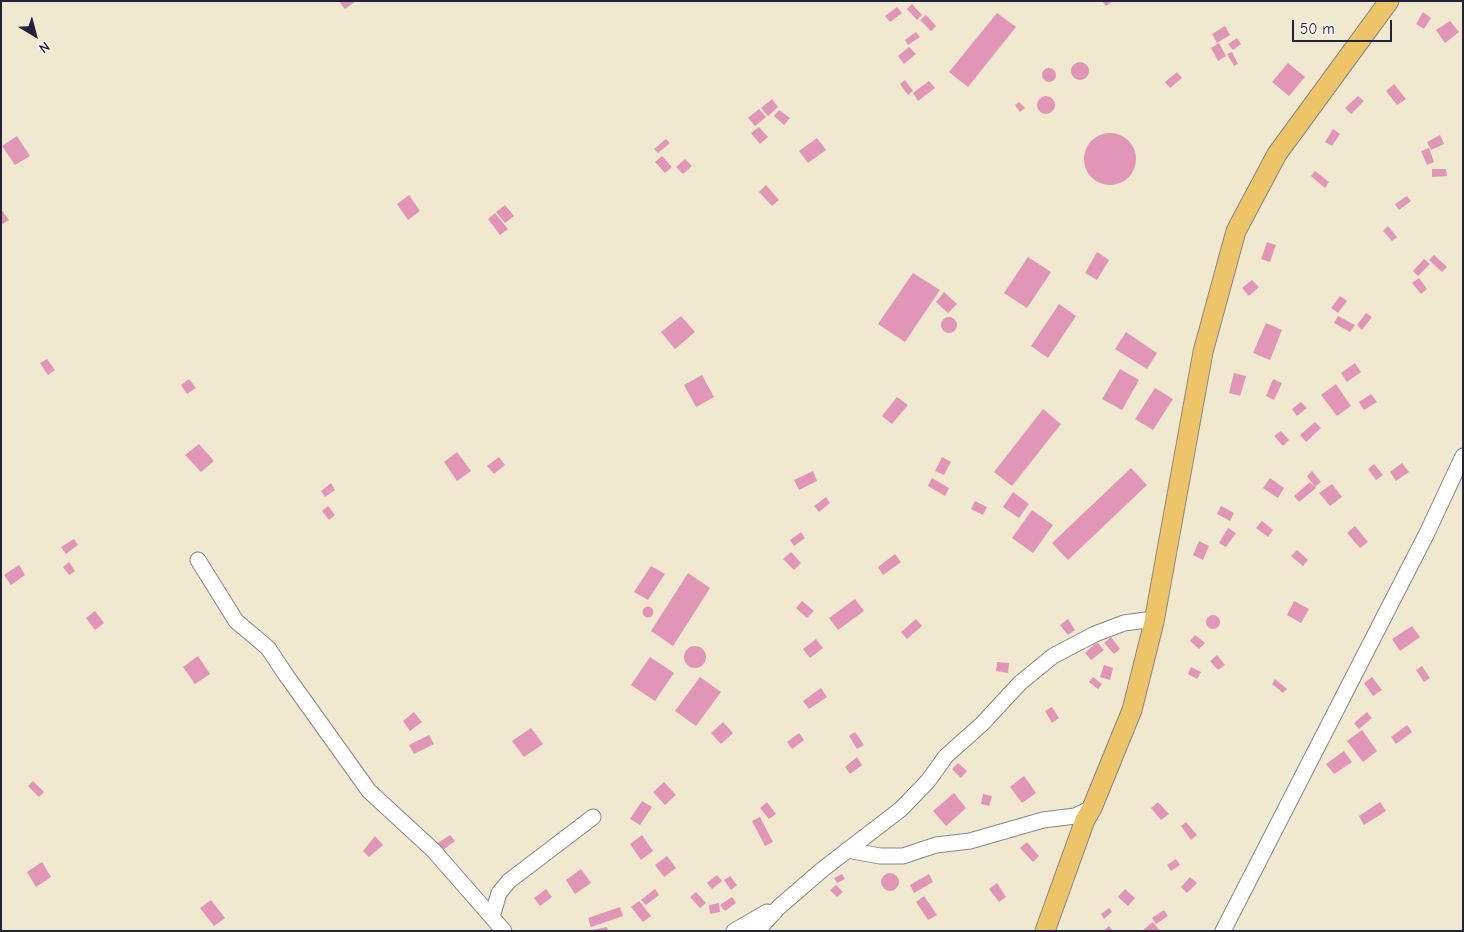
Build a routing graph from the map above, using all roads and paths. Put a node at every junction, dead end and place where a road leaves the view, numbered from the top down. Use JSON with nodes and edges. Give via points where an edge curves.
{"nodes":[{"id":1,"x":1389,"y":1,"type":"edge"},
{"id":2,"x":1463,"y":456,"type":"edge"},
{"id":3,"x":198,"y":560,"type":"dead end"},
{"id":4,"x":1154,"y":619,"type":"junction"},
{"id":5,"x":1092,"y":808,"type":"junction"},
{"id":6,"x":593,"y":817,"type":"dead end"},
{"id":7,"x":848,"y":850,"type":"junction"},
{"id":8,"x":779,"y":907,"type":"junction"},
{"id":9,"x":492,"y":917,"type":"junction"},
{"id":10,"x":504,"y":931,"type":"edge"},
{"id":11,"x":734,"y":931,"type":"edge"},
{"id":12,"x":757,"y":931,"type":"edge"},
{"id":13,"x":1045,"y":931,"type":"edge"},
{"id":14,"x":1223,"y":931,"type":"edge"}],
"edges":[{"from":1,"to":4,"type":"main road","via":[[1277,154],[1236,230],[1203,352]]},
{"from":2,"to":14,"type":"street","via":[[1427,533]]},
{"from":3,"to":9,"type":"street","via":[[236,622],[268,648],[369,791],[433,850]]},
{"from":4,"to":5,"type":"main road","via":[[1132,710]]},
{"from":4,"to":7,"type":"street","via":[[1124,623],[1053,656],[1020,683],[982,724],[946,756],[901,810]]},
{"from":5,"to":7,"type":"street","via":[[1075,816],[1043,820],[903,856]]},
{"from":5,"to":13,"type":"main road"},
{"from":6,"to":9,"type":"street","via":[[509,881],[499,893]]},
{"from":7,"to":8,"type":"street"},
{"from":8,"to":11,"type":"street"},
{"from":8,"to":12,"type":"street"},
{"from":9,"to":10,"type":"street"}]}
